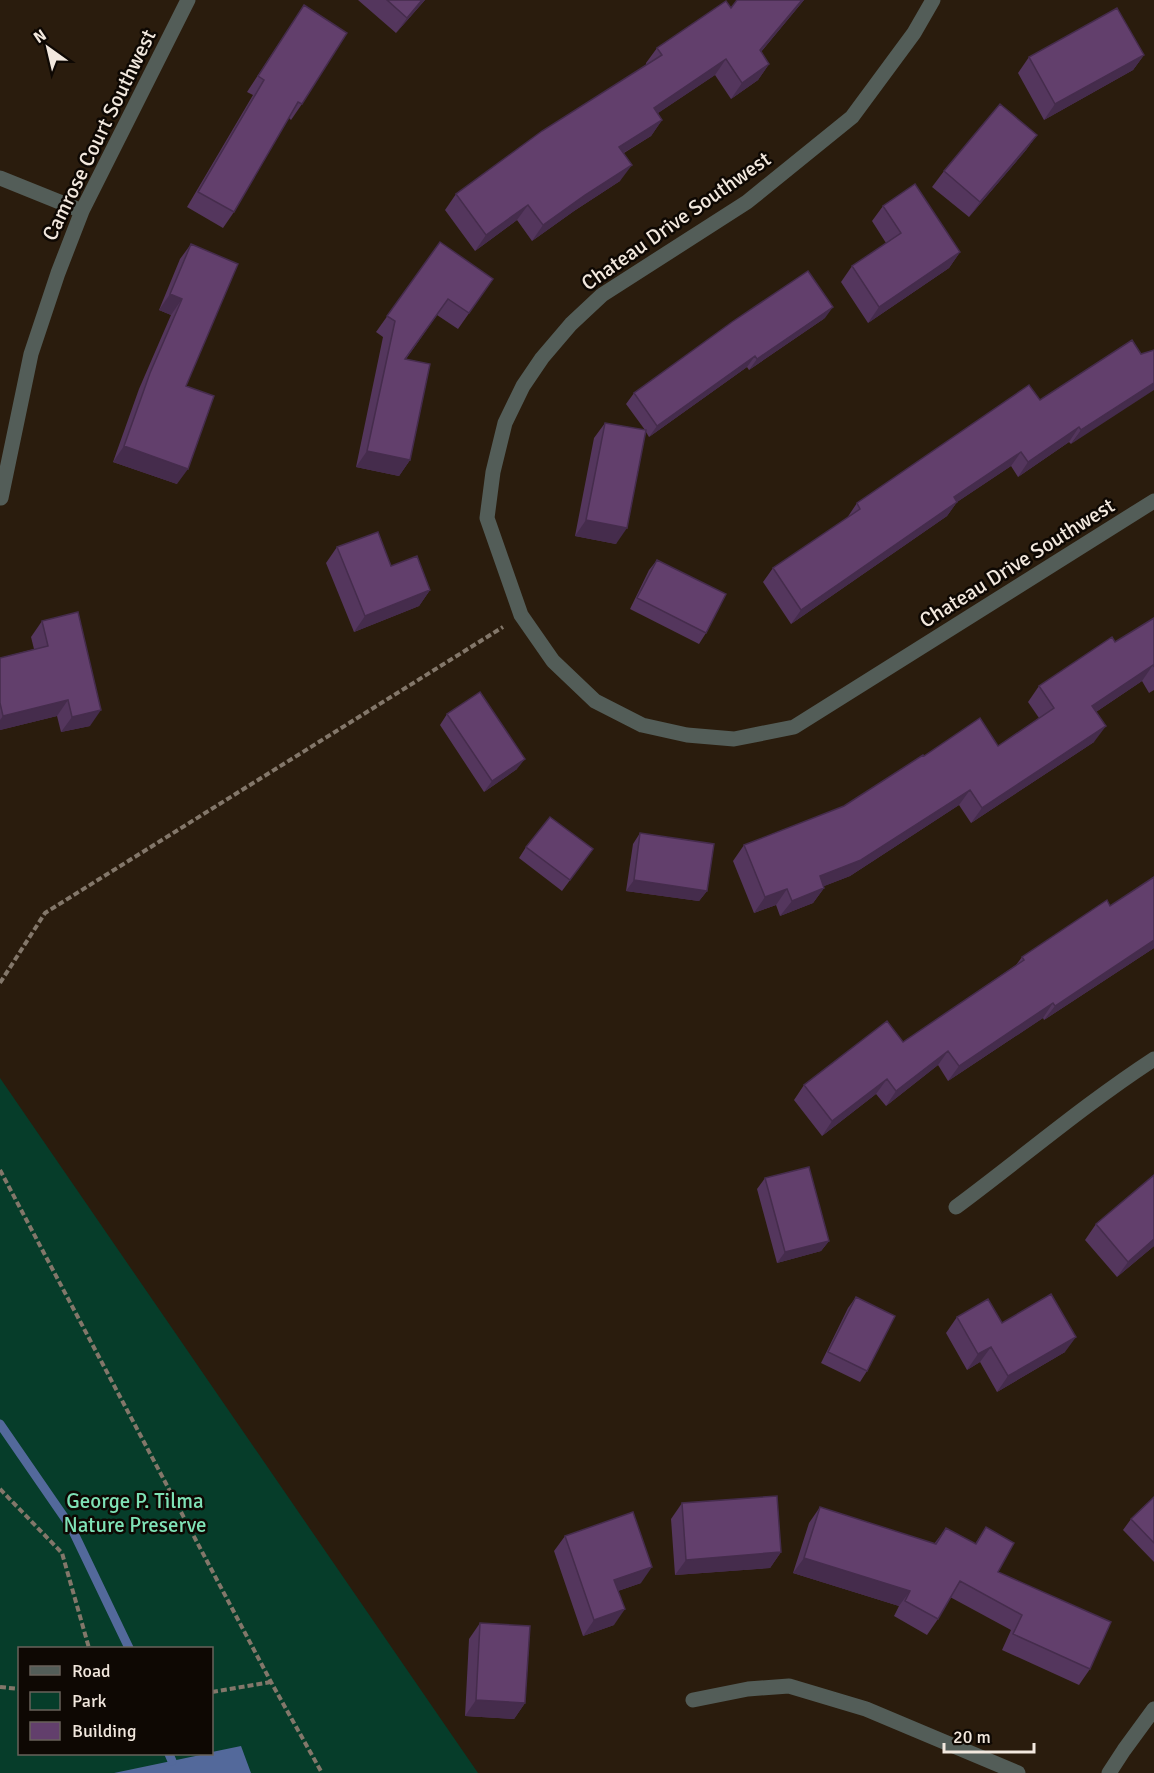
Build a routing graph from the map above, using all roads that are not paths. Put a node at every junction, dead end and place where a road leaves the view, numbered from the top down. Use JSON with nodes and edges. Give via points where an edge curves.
{"nodes":[{"id":1,"x":188,"y":0,"type":"edge"},
{"id":2,"x":933,"y":0,"type":"edge"},
{"id":3,"x":0,"y":178,"type":"edge"},
{"id":4,"x":82,"y":211,"type":"junction"},
{"id":5,"x":1,"y":498,"type":"edge"},
{"id":6,"x":1154,"y":501,"type":"edge"},
{"id":7,"x":1154,"y":1059,"type":"edge"},
{"id":8,"x":956,"y":1207,"type":"dead end"},
{"id":9,"x":693,"y":1700,"type":"dead end"},
{"id":10,"x":1154,"y":1709,"type":"edge"},
{"id":11,"x":1018,"y":1773,"type":"edge"},
{"id":12,"x":1109,"y":1773,"type":"edge"}],
"edges":[{"from":1,"to":4,"type":"street","name":"Camrose Court Southwest"},
{"from":2,"to":6,"type":"street","name":"Chateau Drive Southwest","via":[[914,33],[852,117],[747,202],[602,295],[571,324],[523,386],[505,423],[487,518],[521,615],[553,661],[595,701],[642,725],[687,735],[734,739],[794,726]]},
{"from":3,"to":4,"type":"street"},
{"from":4,"to":5,"type":"street","name":"Camrose Court Southwest","via":[[31,354]]},
{"from":7,"to":8,"type":"street"},
{"from":9,"to":11,"type":"street","via":[[789,1686],[866,1709]]},
{"from":10,"to":12,"type":"street"}]}
